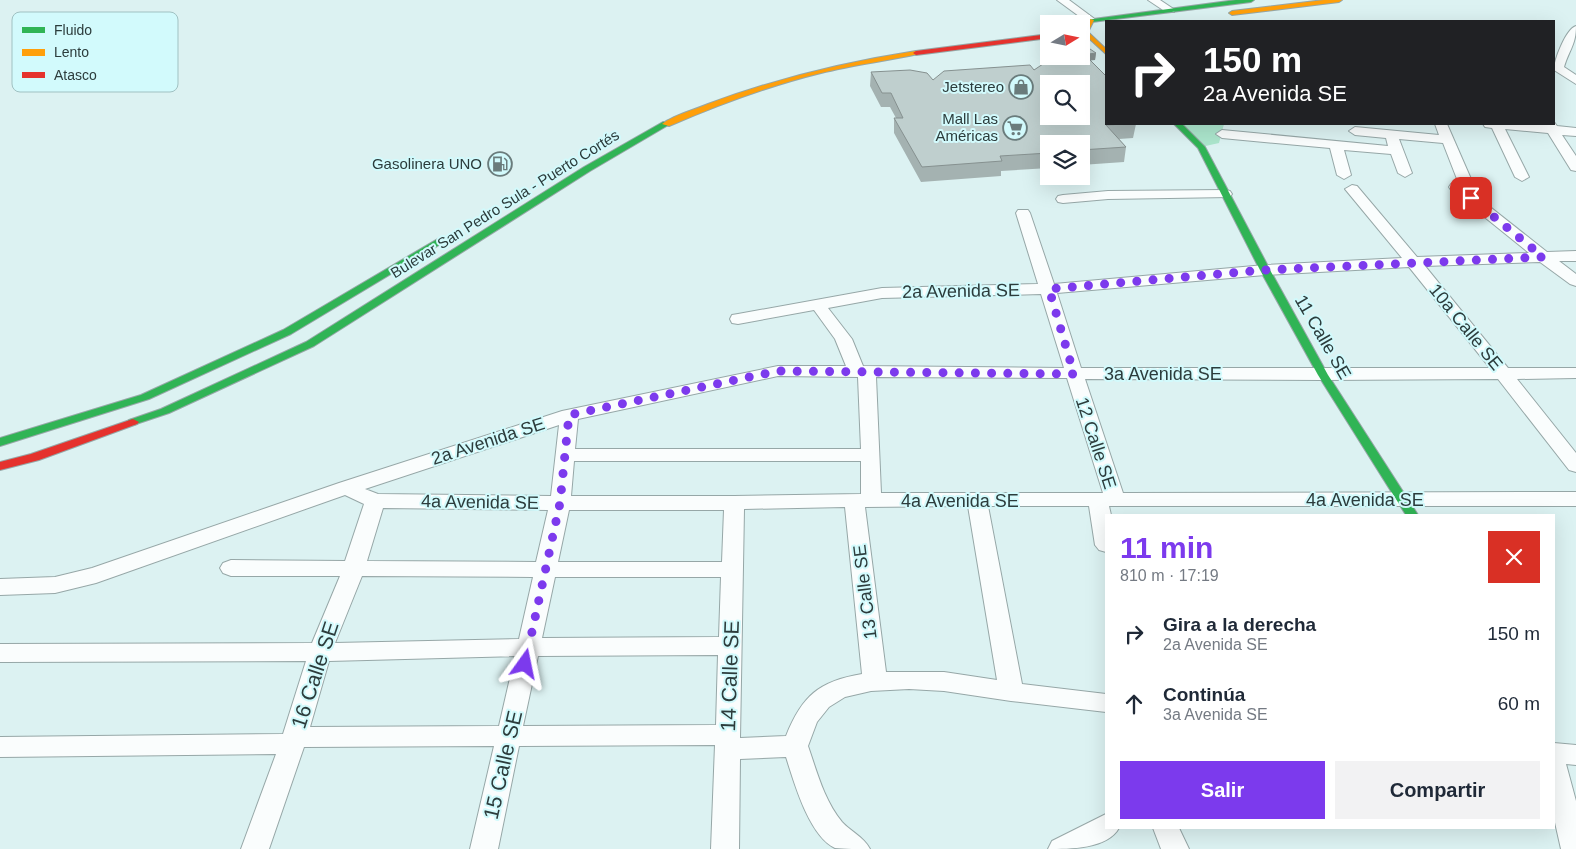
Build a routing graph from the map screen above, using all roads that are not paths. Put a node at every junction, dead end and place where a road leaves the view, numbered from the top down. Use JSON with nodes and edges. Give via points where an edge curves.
{"nodes":[{"id":1,"x":1062,"y":0,"type":"edge"},
{"id":2,"x":1153,"y":0,"type":"edge"},
{"id":3,"x":1251,"y":0,"type":"edge"},
{"id":4,"x":1339,"y":0,"type":"edge"},
{"id":5,"x":1169,"y":16,"type":"edge"},
{"id":6,"x":1091,"y":20,"type":"joint"},
{"id":7,"x":1040,"y":26,"type":"edge"},
{"id":8,"x":1105,"y":29,"type":"edge"},
{"id":9,"x":1576,"y":29,"type":"edge"},
{"id":10,"x":1090,"y":31,"type":"edge"},
{"id":11,"x":1040,"y":37,"type":"edge"},
{"id":12,"x":1090,"y":38,"type":"edge"},
{"id":13,"x":1105,"y":51,"type":"edge"},
{"id":14,"x":793,"y":66,"type":"dead end"},
{"id":15,"x":1556,"y":68,"type":"edge"},
{"id":16,"x":1576,"y":80,"type":"edge"},
{"id":17,"x":1179,"y":125,"type":"edge"},
{"id":18,"x":1441,"y":125,"type":"edge"},
{"id":19,"x":1495,"y":125,"type":"edge"},
{"id":20,"x":1513,"y":125,"type":"edge"},
{"id":21,"x":1551,"y":127,"type":"edge"},
{"id":22,"x":1224,"y":129,"type":"edge"},
{"id":23,"x":1355,"y":131,"type":"dead end"},
{"id":24,"x":1576,"y":132,"type":"edge"},
{"id":25,"x":1390,"y":135,"type":"junction"},
{"id":26,"x":1281,"y":140,"type":"junction"},
{"id":27,"x":1448,"y":140,"type":"junction"},
{"id":28,"x":1336,"y":145,"type":"junction"},
{"id":29,"x":1201,"y":147,"type":"junction"},
{"id":30,"x":1396,"y":151,"type":"junction"},
{"id":31,"x":1283,"y":157,"type":"dead end"},
{"id":32,"x":1576,"y":167,"type":"edge"},
{"id":33,"x":1405,"y":173,"type":"dead end"},
{"id":34,"x":1522,"y":178,"type":"dead end"},
{"id":35,"x":1225,"y":194,"type":"junction"},
{"id":36,"x":1063,"y":199,"type":"dead end"},
{"id":37,"x":1023,"y":213,"type":"dead end"},
{"id":38,"x":455,"y":232,"type":"dead end"},
{"id":39,"x":1576,"y":256,"type":"edge"},
{"id":40,"x":1543,"y":257,"type":"junction"},
{"id":41,"x":1412,"y":262,"type":"junction"},
{"id":42,"x":1265,"y":270,"type":"junction"},
{"id":43,"x":1576,"y":281,"type":"edge"},
{"id":44,"x":1049,"y":289,"type":"junction"},
{"id":45,"x":818,"y":305,"type":"junction"},
{"id":46,"x":738,"y":319,"type":"dead end"},
{"id":47,"x":862,"y":372,"type":"junction"},
{"id":48,"x":1504,"y":373,"type":"junction"},
{"id":49,"x":1576,"y":373,"type":"edge"},
{"id":50,"x":1074,"y":374,"type":"junction"},
{"id":51,"x":1323,"y":375,"type":"junction"},
{"id":52,"x":691,"y":388,"type":"joint"},
{"id":53,"x":569,"y":415,"type":"junction"},
{"id":54,"x":0,"y":442,"type":"edge"},
{"id":55,"x":566,"y":455,"type":"junction"},
{"id":56,"x":871,"y":455,"type":"junction"},
{"id":57,"x":0,"y":466,"type":"edge"},
{"id":58,"x":1576,"y":466,"type":"edge"},
{"id":59,"x":346,"y":488,"type":"junction"},
{"id":60,"x":1576,"y":499,"type":"edge"},
{"id":61,"x":1106,"y":500,"type":"junction"},
{"id":62,"x":375,"y":501,"type":"junction"},
{"id":63,"x":862,"y":501,"type":"junction"},
{"id":64,"x":977,"y":501,"type":"junction"},
{"id":65,"x":560,"y":503,"type":"junction"},
{"id":66,"x":734,"y":503,"type":"junction"},
{"id":67,"x":1407,"y":508,"type":"edge"},
{"id":68,"x":1106,"y":514,"type":"edge"},
{"id":69,"x":231,"y":568,"type":"dead end"},
{"id":70,"x":354,"y":568,"type":"junction"},
{"id":71,"x":733,"y":570,"type":"junction"},
{"id":72,"x":546,"y":571,"type":"junction"},
{"id":73,"x":0,"y":587,"type":"edge"},
{"id":74,"x":529,"y":646,"type":"junction"},
{"id":75,"x":731,"y":646,"type":"junction"},
{"id":76,"x":320,"y":652,"type":"junction"},
{"id":77,"x":0,"y":653,"type":"edge"},
{"id":78,"x":875,"y":683,"type":"junction"},
{"id":79,"x":1011,"y":692,"type":"junction"},
{"id":80,"x":1105,"y":703,"type":"edge"},
{"id":81,"x":509,"y":736,"type":"junction"},
{"id":82,"x":294,"y":740,"type":"junction"},
{"id":83,"x":728,"y":742,"type":"junction"},
{"id":84,"x":795,"y":746,"type":"junction"},
{"id":85,"x":0,"y":747,"type":"edge"},
{"id":86,"x":1555,"y":753,"type":"edge"},
{"id":87,"x":1576,"y":755,"type":"edge"},
{"id":88,"x":1555,"y":770,"type":"edge"},
{"id":89,"x":1105,"y":827,"type":"edge"},
{"id":90,"x":1166,"y":829,"type":"edge"},
{"id":91,"x":255,"y":849,"type":"edge"},
{"id":92,"x":484,"y":849,"type":"edge"},
{"id":93,"x":725,"y":849,"type":"edge"},
{"id":94,"x":856,"y":849,"type":"edge"},
{"id":95,"x":1062,"y":849,"type":"edge"},
{"id":96,"x":1175,"y":849,"type":"edge"},
{"id":97,"x":1575,"y":849,"type":"edge"}],
"edges":[{"from":1,"to":6,"type":"street"},
{"from":2,"to":5,"type":"street"},
{"from":3,"to":5,"type":"main road"},
{"from":4,"to":5,"type":"main road"},
{"from":5,"to":6,"type":"main road"},
{"from":7,"to":14,"type":"main road","via":[[886,46]]},
{"from":8,"to":10,"type":"main road"},
{"from":9,"to":15,"type":"street"},
{"from":11,"to":57,"type":"main road","name":"Bulevar San Pedro Sula - Puerto Cortés","via":[[833,67],[716,102],[664,125],[587,169],[310,344],[165,411],[36,457]]},
{"from":12,"to":13,"type":"main road"},
{"from":15,"to":16,"type":"street"},
{"from":17,"to":29,"type":"main road","name":"11 Calle SE"},
{"from":18,"to":27,"type":"street"},
{"from":19,"to":34,"type":"street"},
{"from":20,"to":21,"type":"street"},
{"from":21,"to":24,"type":"street"},
{"from":21,"to":32,"type":"street"},
{"from":22,"to":26,"type":"street"},
{"from":22,"to":29,"type":"street","via":[[1219,143]]},
{"from":23,"to":25,"type":"street"},
{"from":25,"to":27,"type":"street"},
{"from":25,"to":30,"type":"street"},
{"from":26,"to":28,"type":"street"},
{"from":26,"to":31,"type":"street"},
{"from":27,"to":40,"type":"street","via":[[1460,183]]},
{"from":28,"to":30,"type":"street"},
{"from":28,"to":41,"type":"street","name":"10a Calle SE","via":[[1348,182]]},
{"from":29,"to":35,"type":"main road","name":"11 Calle SE"},
{"from":30,"to":33,"type":"street"},
{"from":35,"to":36,"type":"street","via":[[1108,195]]},
{"from":35,"to":42,"type":"main road","name":"11 Calle SE"},
{"from":37,"to":44,"type":"street","name":"12 Calle SE"},
{"from":38,"to":54,"type":"main road","name":"Bulevar San Pedro Sula - Puerto Cortés","via":[[287,332],[145,397]]},
{"from":39,"to":40,"type":"street","name":"2a Avenida SE"},
{"from":40,"to":41,"type":"street","name":"2a Avenida SE"},
{"from":40,"to":43,"type":"street"},
{"from":41,"to":42,"type":"street","name":"2a Avenida SE"},
{"from":41,"to":48,"type":"street","name":"10a Calle SE"},
{"from":42,"to":44,"type":"street","name":"2a Avenida SE"},
{"from":42,"to":51,"type":"main road","name":"11 Calle SE"},
{"from":44,"to":45,"type":"street","name":"2a Avenida SE","via":[[882,293]]},
{"from":44,"to":50,"type":"street","name":"12 Calle SE"},
{"from":45,"to":46,"type":"street","name":"2a Avenida SE"},
{"from":45,"to":47,"type":"street","name":"13 Calle SE"},
{"from":47,"to":50,"type":"street","name":"3a Avenida SE"},
{"from":47,"to":52,"type":"street","name":"3a Avenida SE","via":[[778,371]]},
{"from":47,"to":56,"type":"street","name":"13 Calle SE"},
{"from":48,"to":49,"type":"street","name":"3a Avenida SE"},
{"from":48,"to":51,"type":"street","name":"3a Avenida SE"},
{"from":48,"to":58,"type":"street","name":"10a Calle SE"},
{"from":50,"to":51,"type":"street","name":"3a Avenida SE"},
{"from":50,"to":61,"type":"street","name":"12 Calle SE"},
{"from":51,"to":67,"type":"main road","name":"11 Calle SE"},
{"from":52,"to":53,"type":"street","name":"2a Avenida SE"},
{"from":53,"to":55,"type":"street","name":"15 Calle SE"},
{"from":53,"to":59,"type":"street","name":"2a Avenida SE"},
{"from":55,"to":56,"type":"street"},
{"from":55,"to":65,"type":"street","name":"15 Calle SE"},
{"from":56,"to":63,"type":"street","name":"13 Calle SE"},
{"from":59,"to":62,"type":"street","name":"4a Avenida SE"},
{"from":59,"to":73,"type":"street","name":"2a Avenida SE","via":[[96,575],[55,585]]},
{"from":60,"to":67,"type":"street","name":"4a Avenida SE"},
{"from":61,"to":64,"type":"street","name":"4a Avenida SE"},
{"from":61,"to":67,"type":"street","name":"4a Avenida SE"},
{"from":61,"to":68,"type":"street","name":"12 Calle SE"},
{"from":62,"to":65,"type":"street","name":"4a Avenida SE"},
{"from":62,"to":70,"type":"street","name":"16 Calle SE"},
{"from":63,"to":64,"type":"street","name":"4a Avenida SE"},
{"from":63,"to":66,"type":"street","name":"4a Avenida SE"},
{"from":63,"to":78,"type":"street","name":"13 Calle SE"},
{"from":64,"to":79,"type":"street"},
{"from":65,"to":66,"type":"street","name":"4a Avenida SE"},
{"from":65,"to":72,"type":"street","name":"15 Calle SE"},
{"from":66,"to":71,"type":"street","name":"14 Calle SE"},
{"from":69,"to":70,"type":"street"},
{"from":70,"to":72,"type":"street"},
{"from":70,"to":76,"type":"street","name":"16 Calle SE"},
{"from":71,"to":72,"type":"street"},
{"from":71,"to":75,"type":"street","name":"14 Calle SE"},
{"from":72,"to":74,"type":"street","name":"15 Calle SE"},
{"from":74,"to":75,"type":"street"},
{"from":74,"to":76,"type":"street"},
{"from":74,"to":81,"type":"street","name":"15 Calle SE"},
{"from":75,"to":83,"type":"street","name":"14 Calle SE"},
{"from":76,"to":77,"type":"street"},
{"from":76,"to":82,"type":"street","name":"16 Calle SE"},
{"from":78,"to":79,"type":"street","via":[[907,680],[959,683]]},
{"from":78,"to":84,"type":"street","via":[[848,686],[826,695],[807,716]]},
{"from":79,"to":80,"type":"street"},
{"from":81,"to":82,"type":"street"},
{"from":81,"to":83,"type":"street"},
{"from":81,"to":92,"type":"street","name":"15 Calle SE"},
{"from":82,"to":85,"type":"street"},
{"from":82,"to":91,"type":"street","name":"16 Calle SE"},
{"from":83,"to":84,"type":"street"},
{"from":83,"to":93,"type":"street","name":"14 Calle SE"},
{"from":84,"to":94,"type":"street","via":[[814,802],[833,831]]},
{"from":86,"to":87,"type":"street"},
{"from":88,"to":97,"type":"street"},
{"from":89,"to":95,"type":"street"},
{"from":90,"to":96,"type":"street"}]}
